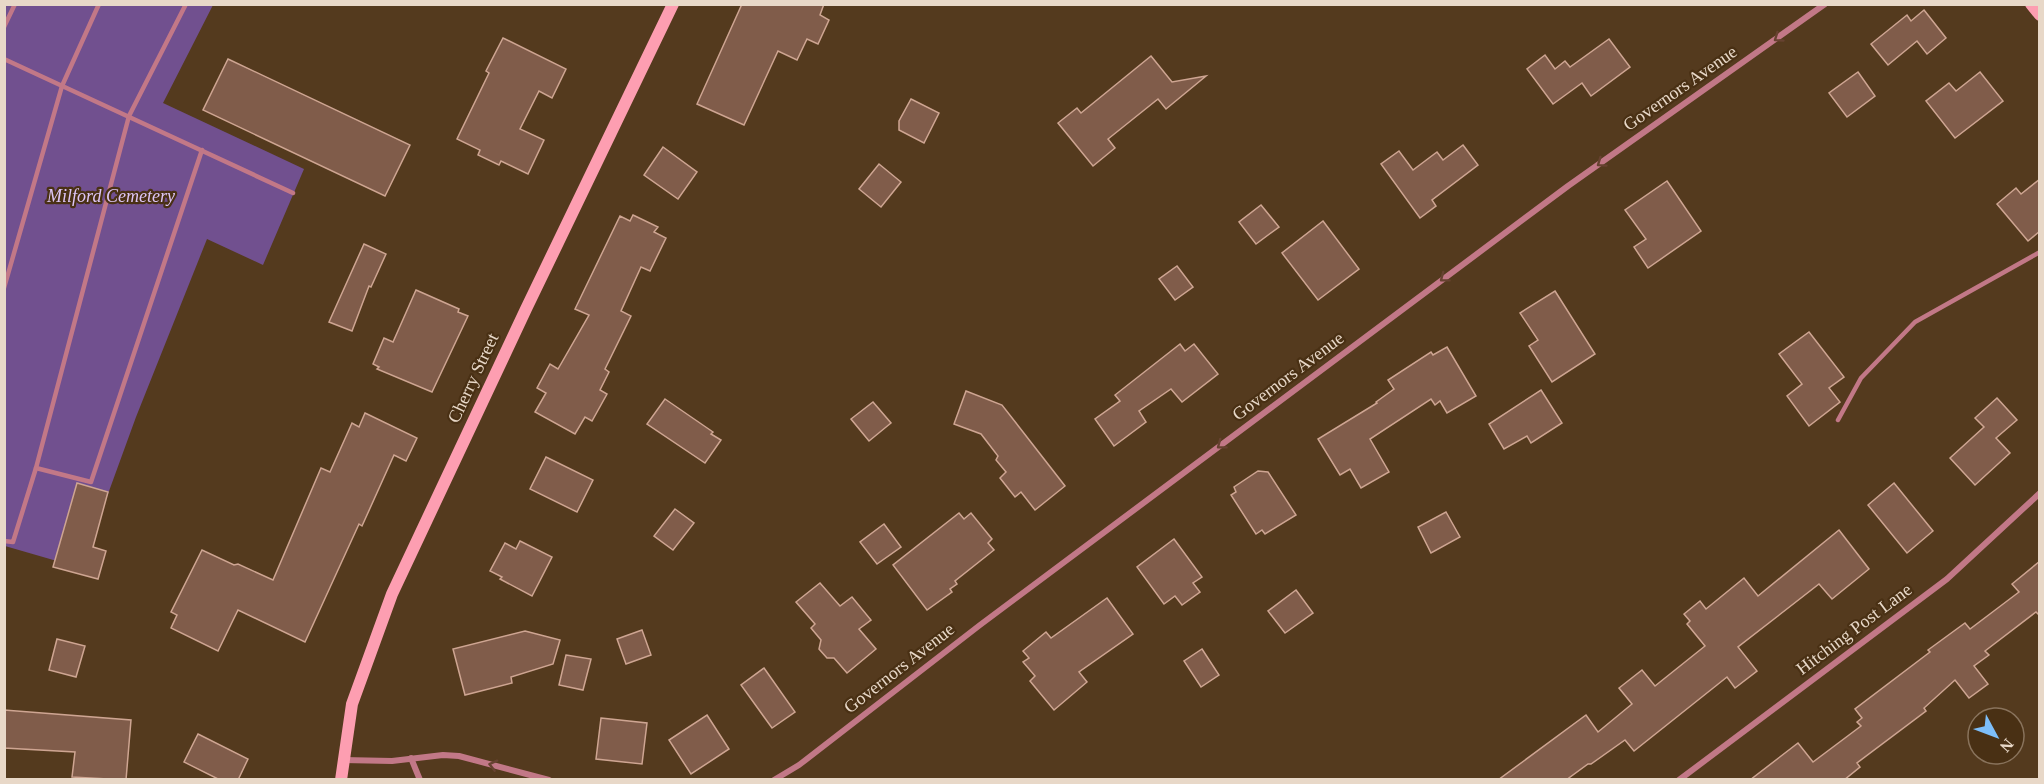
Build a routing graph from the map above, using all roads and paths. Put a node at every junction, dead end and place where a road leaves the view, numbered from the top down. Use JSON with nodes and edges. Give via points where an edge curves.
{"nodes":[{"id":1,"x":15,"y":4,"type":"edge"},
{"id":2,"x":99,"y":4,"type":"edge"},
{"id":3,"x":186,"y":4,"type":"edge"},
{"id":4,"x":673,"y":4,"type":"edge"},
{"id":5,"x":1825,"y":4,"type":"edge"},
{"id":6,"x":2031,"y":4,"type":"edge"},
{"id":7,"x":2040,"y":15,"type":"edge"},
{"id":8,"x":4,"y":27,"type":"edge"},
{"id":9,"x":4,"y":59,"type":"edge"},
{"id":10,"x":62,"y":86,"type":"junction"},
{"id":11,"x":129,"y":116,"type":"junction"},
{"id":12,"x":202,"y":150,"type":"junction"},
{"id":13,"x":293,"y":193,"type":"dead end"},
{"id":14,"x":2040,"y":252,"type":"edge"},
{"id":15,"x":4,"y":288,"type":"edge"},
{"id":16,"x":1838,"y":420,"type":"dead end"},
{"id":17,"x":36,"y":468,"type":"junction"},
{"id":18,"x":2040,"y":494,"type":"edge"},
{"id":19,"x":4,"y":541,"type":"edge"},
{"id":20,"x":411,"y":758,"type":"junction"},
{"id":21,"x":343,"y":760,"type":"junction"},
{"id":22,"x":341,"y":780,"type":"edge"},
{"id":23,"x":420,"y":780,"type":"edge"},
{"id":24,"x":549,"y":780,"type":"edge"},
{"id":25,"x":774,"y":780,"type":"edge"},
{"id":26,"x":1679,"y":780,"type":"edge"}],
"edges":[{"from":1,"to":8,"type":"lane"},
{"from":2,"to":10,"type":"lane"},
{"from":3,"to":11,"type":"lane"},
{"from":4,"to":21,"type":"main road","name":"Cherry Street","via":[[392,594],[352,704]]},
{"from":5,"to":25,"type":"street","name":"Governors Avenue","one_way":true,"via":[[1568,186]]},
{"from":6,"to":7,"type":"main road"},
{"from":9,"to":10,"type":"lane"},
{"from":10,"to":11,"type":"lane"},
{"from":10,"to":15,"type":"lane"},
{"from":11,"to":12,"type":"lane"},
{"from":11,"to":17,"type":"lane"},
{"from":12,"to":13,"type":"lane"},
{"from":12,"to":17,"type":"lane","via":[[91,482]]},
{"from":14,"to":16,"type":"lane","via":[[1915,322],[1861,378]]},
{"from":17,"to":19,"type":"lane","via":[[13,542]]},
{"from":18,"to":26,"type":"street","name":"Hitching Post Lane","via":[[1947,579]]},
{"from":20,"to":21,"type":"street"},
{"from":20,"to":23,"type":"street"},
{"from":24,"to":20,"type":"street","one_way":true,"via":[[459,756]]},
{"from":21,"to":22,"type":"main road","name":"Cherry Street"}]}
